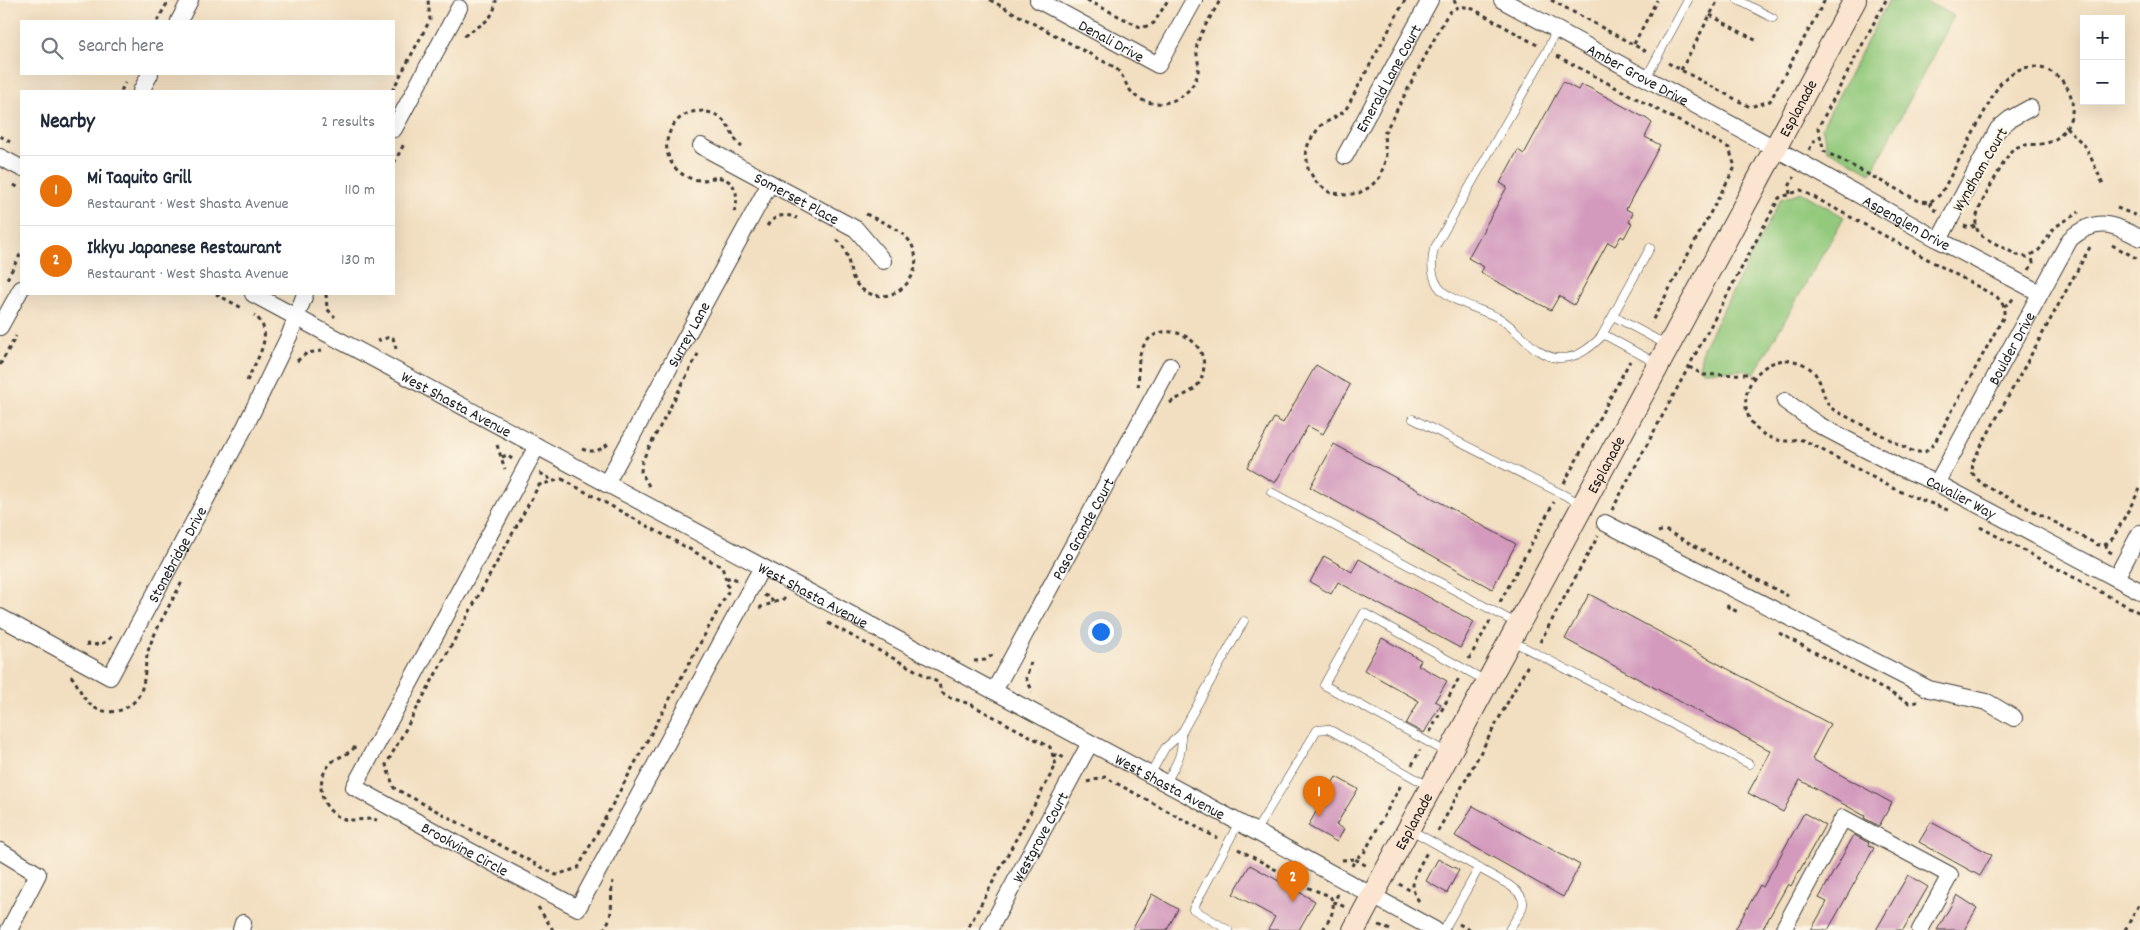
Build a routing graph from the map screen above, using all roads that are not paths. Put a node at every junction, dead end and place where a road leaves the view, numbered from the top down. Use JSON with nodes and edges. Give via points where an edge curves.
{"nodes":[{"id":1,"x":190,"y":0,"type":"edge"},
{"id":2,"x":1038,"y":0,"type":"edge"},
{"id":3,"x":1194,"y":0,"type":"edge"},
{"id":4,"x":1430,"y":0,"type":"edge"},
{"id":5,"x":1502,"y":0,"type":"edge"},
{"id":6,"x":1688,"y":0,"type":"edge"},
{"id":7,"x":1738,"y":0,"type":"edge"},
{"id":8,"x":1855,"y":0,"type":"edge"},
{"id":9,"x":459,"y":8,"type":"dead end"},
{"id":10,"x":1773,"y":18,"type":"dead end"},
{"id":11,"x":179,"y":20,"type":"edge"},
{"id":12,"x":1556,"y":30,"type":"junction"},
{"id":13,"x":149,"y":75,"type":"edge"},
{"id":14,"x":1646,"y":78,"type":"junction"},
{"id":15,"x":142,"y":90,"type":"edge"},
{"id":16,"x":2030,"y":108,"type":"dead end"},
{"id":17,"x":401,"y":133,"type":"edge"},
{"id":18,"x":701,"y":146,"type":"dead end"},
{"id":19,"x":1776,"y":148,"type":"junction"},
{"id":20,"x":1345,"y":156,"type":"dead end"},
{"id":21,"x":0,"y":157,"type":"edge"},
{"id":22,"x":20,"y":167,"type":"edge"},
{"id":23,"x":770,"y":183,"type":"junction"},
{"id":24,"x":2140,"y":238,"type":"edge"},
{"id":25,"x":1939,"y":240,"type":"junction"},
{"id":26,"x":1650,"y":248,"type":"dead end"},
{"id":27,"x":882,"y":261,"type":"dead end"},
{"id":28,"x":20,"y":291,"type":"edge"},
{"id":29,"x":2040,"y":293,"type":"junction"},
{"id":30,"x":255,"y":295,"type":"edge"},
{"id":31,"x":305,"y":295,"type":"edge"},
{"id":32,"x":1613,"y":316,"type":"junction"},
{"id":33,"x":296,"y":317,"type":"junction"},
{"id":34,"x":0,"y":327,"type":"edge"},
{"id":35,"x":1603,"y":334,"type":"junction"},
{"id":36,"x":1664,"y":355,"type":"junction"},
{"id":37,"x":1170,"y":366,"type":"dead end"},
{"id":38,"x":1785,"y":401,"type":"dead end"},
{"id":39,"x":1413,"y":419,"type":"dead end"},
{"id":40,"x":537,"y":446,"type":"junction"},
{"id":41,"x":1938,"y":483,"type":"junction"},
{"id":42,"x":606,"y":484,"type":"junction"},
{"id":43,"x":1271,"y":492,"type":"dead end"},
{"id":44,"x":1584,"y":505,"type":"junction"},
{"id":45,"x":1605,"y":523,"type":"road end"},
{"id":46,"x":2140,"y":533,"type":"edge"},
{"id":47,"x":762,"y":567,"type":"junction"},
{"id":48,"x":2116,"y":578,"type":"junction"},
{"id":49,"x":2140,"y":591,"type":"edge"},
{"id":50,"x":0,"y":617,"type":"edge"},
{"id":51,"x":1244,"y":621,"type":"dead end"},
{"id":52,"x":1515,"y":632,"type":"junction"},
{"id":53,"x":1488,"y":682,"type":"junction"},
{"id":54,"x":994,"y":692,"type":"junction"},
{"id":55,"x":2014,"y":718,"type":"dead end"},
{"id":56,"x":1181,"y":734,"type":"junction"},
{"id":57,"x":1090,"y":743,"type":"junction"},
{"id":58,"x":1450,"y":754,"type":"junction"},
{"id":59,"x":1749,"y":764,"type":"dead end"},
{"id":60,"x":1150,"y":775,"type":"junction"},
{"id":61,"x":1166,"y":783,"type":"junction"},
{"id":62,"x":1432,"y":788,"type":"junction"},
{"id":63,"x":1239,"y":822,"type":"junction"},
{"id":64,"x":1409,"y":829,"type":"junction"},
{"id":65,"x":1255,"y":832,"type":"junction"},
{"id":66,"x":0,"y":851,"type":"edge"},
{"id":67,"x":1479,"y":868,"type":"junction"},
{"id":68,"x":1373,"y":896,"type":"junction"},
{"id":69,"x":9,"y":930,"type":"edge"},
{"id":70,"x":989,"y":930,"type":"edge"},
{"id":71,"x":1228,"y":930,"type":"edge"},
{"id":72,"x":1354,"y":930,"type":"edge"},
{"id":73,"x":1435,"y":930,"type":"edge"},
{"id":74,"x":1444,"y":930,"type":"edge"},
{"id":75,"x":1509,"y":930,"type":"edge"},
{"id":76,"x":1783,"y":930,"type":"edge"},
{"id":77,"x":1920,"y":930,"type":"edge"}],
"edges":[{"from":1,"to":11,"type":"street"},
{"from":2,"to":3,"type":"street","name":"Denali Drive","via":[[1158,65]]},
{"from":4,"to":20,"type":"street","name":"Emerald Lane Court"},
{"from":5,"to":12,"type":"street","name":"Amber Grove Drive"},
{"from":6,"to":14,"type":"lane"},
{"from":7,"to":10,"type":"lane"},
{"from":8,"to":19,"type":"main road","name":"Esplanade"},
{"from":9,"to":17,"type":"street"},
{"from":12,"to":14,"type":"street","name":"Amber Grove Drive"},
{"from":12,"to":35,"type":"lane","via":[[1434,249],[1432,272],[1438,286],[1448,295],[1498,318],[1548,356],[1577,356],[1591,348]]},
{"from":13,"to":15,"type":"street"},
{"from":14,"to":19,"type":"street","name":"Amber Grove Drive"},
{"from":16,"to":25,"type":"street","name":"Wyndham Court","via":[[1998,129]]},
{"from":18,"to":23,"type":"street","name":"Somerset Place"},
{"from":19,"to":25,"type":"street","name":"Aspenglen Drive"},
{"from":19,"to":36,"type":"main road","name":"Esplanade"},
{"from":21,"to":22,"type":"street"},
{"from":23,"to":27,"type":"street","name":"Somerset Place","via":[[856,229]]},
{"from":23,"to":42,"type":"street","name":"Surrey Lane"},
{"from":24,"to":29,"type":"street","name":"Boulder Drive","via":[[2114,225],[2095,225],[2079,232],[2070,239]]},
{"from":25,"to":29,"type":"street","name":"Aspenglen Drive"},
{"from":26,"to":32,"type":"lane"},
{"from":28,"to":34,"type":"street"},
{"from":29,"to":41,"type":"street","name":"Boulder Drive"},
{"from":30,"to":33,"type":"street","name":"West Shasta Avenue"},
{"from":31,"to":33,"type":"street"},
{"from":32,"to":35,"type":"lane"},
{"from":32,"to":36,"type":"lane","via":[[1646,333]]},
{"from":33,"to":40,"type":"street","name":"West Shasta Avenue"},
{"from":33,"to":50,"type":"street","name":"Stonebridge Drive","via":[[246,425],[110,677]]},
{"from":35,"to":36,"type":"lane","via":[[1635,352]]},
{"from":36,"to":44,"type":"main road","name":"Esplanade"},
{"from":37,"to":54,"type":"street","name":"Paso Grande Court"},
{"from":38,"to":41,"type":"street","name":"Cavalier Way","via":[[1818,425],[1899,467]]},
{"from":39,"to":44,"type":"lane"},
{"from":40,"to":42,"type":"street","name":"West Shasta Avenue"},
{"from":40,"to":47,"type":"street","name":"Brookvine Circle","via":[[354,787],[468,850],[578,908]]},
{"from":41,"to":48,"type":"street","name":"Cavalier Way"},
{"from":42,"to":47,"type":"street","name":"West Shasta Avenue"},
{"from":43,"to":52,"type":"lane","via":[[1495,611]]},
{"from":44,"to":52,"type":"main road","name":"Esplanade"},
{"from":45,"to":55,"type":"street","via":[[1929,689],[1987,702]]},
{"from":46,"to":48,"type":"street"},
{"from":47,"to":54,"type":"street","name":"West Shasta Avenue"},
{"from":48,"to":49,"type":"street","name":"Cavalier Way"},
{"from":51,"to":56,"type":"lane"},
{"from":52,"to":53,"type":"main road","name":"Esplanade"},
{"from":52,"to":59,"type":"lane","via":[[1534,653]]},
{"from":53,"to":58,"type":"main road","name":"Esplanade"},
{"from":53,"to":58,"type":"lane","via":[[1364,613],[1328,677],[1324,685]]},
{"from":54,"to":57,"type":"street","name":"West Shasta Avenue"},
{"from":56,"to":60,"type":"lane","via":[[1165,748]]},
{"from":56,"to":61,"type":"lane","via":[[1183,748]]},
{"from":57,"to":60,"type":"street","name":"West Shasta Avenue"},
{"from":57,"to":70,"type":"street","name":"Westgrove Court"},
{"from":58,"to":62,"type":"main road","name":"Esplanade"},
{"from":60,"to":61,"type":"street","name":"West Shasta Avenue"},
{"from":61,"to":63,"type":"street","name":"West Shasta Avenue"},
{"from":62,"to":64,"type":"main road","name":"Esplanade"},
{"from":62,"to":65,"type":"lane","via":[[1332,730],[1317,730]]},
{"from":63,"to":65,"type":"street","name":"West Shasta Avenue"},
{"from":63,"to":71,"type":"lane","via":[[1193,909]]},
{"from":64,"to":67,"type":"lane"},
{"from":64,"to":68,"type":"main road","name":"Esplanade"},
{"from":65,"to":68,"type":"street","name":"West Shasta Avenue"},
{"from":66,"to":69,"type":"street","via":[[38,874]]},
{"from":67,"to":74,"type":"lane"},
{"from":67,"to":75,"type":"lane","via":[[1523,895],[1522,907]]},
{"from":68,"to":72,"type":"main road","name":"Esplanade"},
{"from":68,"to":73,"type":"street","name":"West Shasta Avenue"},
{"from":76,"to":77,"type":"street","via":[[1843,818],[1950,874]]}]}
